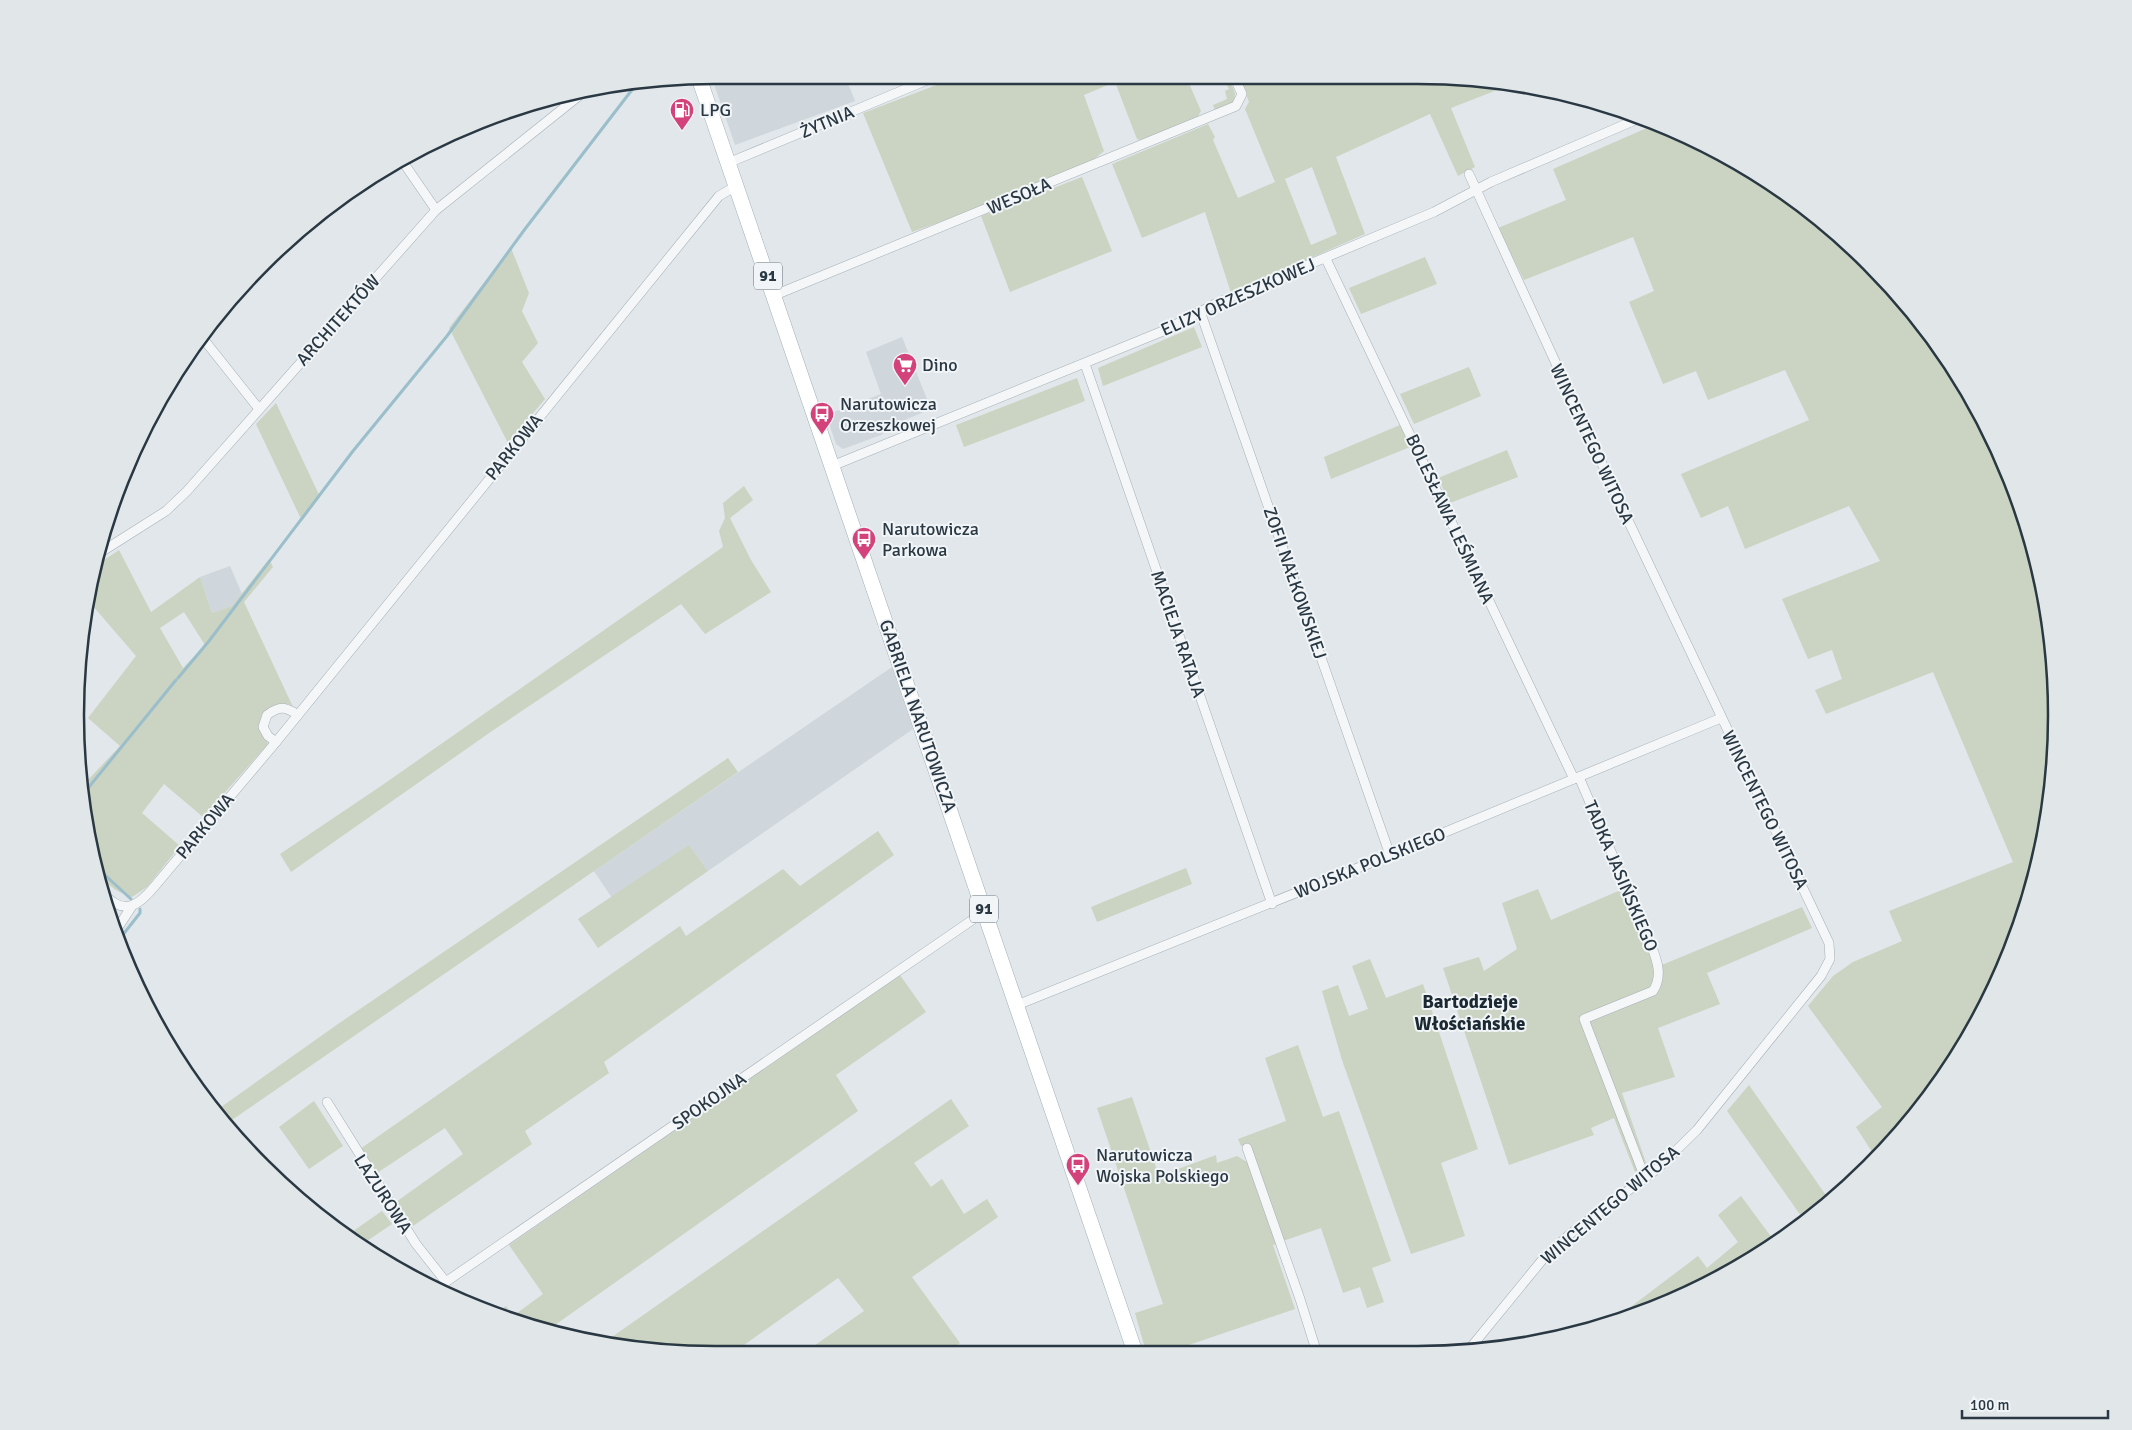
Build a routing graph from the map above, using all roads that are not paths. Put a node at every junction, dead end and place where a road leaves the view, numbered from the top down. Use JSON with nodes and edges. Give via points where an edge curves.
{"nodes":[{"id":1,"x":701,"y":84,"type":"edge"},
{"id":2,"x":916,"y":84,"type":"edge"},
{"id":3,"x":1238,"y":84,"type":"edge"},
{"id":4,"x":572,"y":101,"type":"edge"},
{"id":5,"x":564,"y":102,"type":"edge"},
{"id":6,"x":566,"y":105,"type":"junction"},
{"id":7,"x":1632,"y":122,"type":"edge"},
{"id":8,"x":728,"y":163,"type":"junction"},
{"id":9,"x":405,"y":165,"type":"edge"},
{"id":10,"x":1468,"y":174,"type":"dead end"},
{"id":11,"x":736,"y":186,"type":"junction"},
{"id":12,"x":1475,"y":191,"type":"junction"},
{"id":13,"x":436,"y":210,"type":"junction"},
{"id":14,"x":1326,"y":259,"type":"junction"},
{"id":15,"x":775,"y":295,"type":"junction"},
{"id":16,"x":1200,"y":311,"type":"junction"},
{"id":17,"x":206,"y":342,"type":"edge"},
{"id":18,"x":1085,"y":364,"type":"junction"},
{"id":19,"x":259,"y":409,"type":"junction"},
{"id":20,"x":832,"y":466,"type":"junction"},
{"id":21,"x":106,"y":549,"type":"edge"},
{"id":22,"x":298,"y":715,"type":"junction"},
{"id":23,"x":1721,"y":718,"type":"junction"},
{"id":24,"x":276,"y":742,"type":"junction"},
{"id":25,"x":1576,"y":778,"type":"junction"},
{"id":26,"x":1390,"y":855,"type":"junction"},
{"id":27,"x":112,"y":902,"type":"edge"},
{"id":28,"x":1272,"y":904,"type":"junction"},
{"id":29,"x":132,"y":906,"type":"junction"},
{"id":30,"x":985,"y":913,"type":"junction"},
{"id":31,"x":120,"y":925,"type":"edge"},
{"id":32,"x":1017,"y":1005,"type":"junction"},
{"id":33,"x":327,"y":1102,"type":"dead end"},
{"id":34,"x":1246,"y":1148,"type":"dead end"},
{"id":35,"x":1645,"y":1178,"type":"junction"},
{"id":36,"x":446,"y":1282,"type":"junction"},
{"id":37,"x":443,"y":1284,"type":"edge"},
{"id":38,"x":1475,"y":1343,"type":"edge"},
{"id":39,"x":1133,"y":1346,"type":"edge"},
{"id":40,"x":1315,"y":1346,"type":"edge"}],
"edges":[{"from":1,"to":8,"type":"main road","name":"GABRIELA NARUTOWICZA","number":"91"},
{"from":2,"to":8,"type":"street","name":"ŻYTNIA"},
{"from":3,"to":15,"type":"street","name":"WESOŁA","via":[[1242,94],[1236,106]]},
{"from":4,"to":6,"type":"street","name":"ARCHITEKTÓW"},
{"from":5,"to":6,"type":"street"},
{"from":6,"to":13,"type":"street","name":"ARCHITEKTÓW"},
{"from":7,"to":12,"type":"street","name":"ELIZY ORZESZKOWEJ"},
{"from":8,"to":11,"type":"main road","name":"GABRIELA NARUTOWICZA","number":"91"},
{"from":9,"to":13,"type":"street"},
{"from":10,"to":12,"type":"street","name":"WINCENTEGO WITOSA"},
{"from":11,"to":15,"type":"main road","name":"GABRIELA NARUTOWICZA","number":"91"},
{"from":11,"to":22,"type":"street","name":"PARKOWA","via":[[719,196]]},
{"from":12,"to":14,"type":"street","name":"ELIZY ORZESZKOWEJ"},
{"from":12,"to":23,"type":"street","name":"WINCENTEGO WITOSA"},
{"from":13,"to":19,"type":"street","name":"ARCHITEKTÓW"},
{"from":14,"to":16,"type":"street","name":"ELIZY ORZESZKOWEJ"},
{"from":14,"to":25,"type":"street","name":"BOLESŁAWA LEŚMIANA"},
{"from":15,"to":20,"type":"main road","name":"GABRIELA NARUTOWICZA","number":"91"},
{"from":16,"to":18,"type":"street","name":"ELIZY ORZESZKOWEJ"},
{"from":16,"to":26,"type":"street","name":"ZOFII NAŁKOWSKIEJ"},
{"from":17,"to":19,"type":"street"},
{"from":18,"to":20,"type":"street","name":"ELIZY ORZESZKOWEJ"},
{"from":18,"to":28,"type":"street","name":"MACIEJA RATAJA"},
{"from":19,"to":21,"type":"street","name":"ARCHITEKTÓW","via":[[187,492],[166,511]]},
{"from":20,"to":30,"type":"main road","name":"GABRIELA NARUTOWICZA","number":"91"},
{"from":22,"to":24,"type":"street","name":"PARKOWA"},
{"from":22,"to":24,"type":"street","via":[[280,707],[267,715],[263,727]]},
{"from":23,"to":25,"type":"street","name":"WOJSKA POLSKIEGO"},
{"from":23,"to":35,"type":"street","name":"WINCENTEGO WITOSA","via":[[1829,943],[1830,959],[1821,976],[1697,1130]]},
{"from":24,"to":29,"type":"street","name":"PARKOWA","via":[[140,903]]},
{"from":25,"to":26,"type":"street","name":"WOJSKA POLSKIEGO"},
{"from":25,"to":35,"type":"street","name":"TADKA JASIŃSKIEGO","via":[[1651,945],[1658,971],[1653,991],[1584,1019]]},
{"from":26,"to":28,"type":"street","name":"WOJSKA POLSKIEGO"},
{"from":27,"to":29,"type":"street"},
{"from":28,"to":32,"type":"street","name":"WOJSKA POLSKIEGO"},
{"from":29,"to":31,"type":"street","name":"PARKOWA"},
{"from":30,"to":32,"type":"main road","name":"GABRIELA NARUTOWICZA","number":"91"},
{"from":30,"to":36,"type":"street","name":"SPOKOJNA"},
{"from":32,"to":39,"type":"main road","name":"GABRIELA NARUTOWICZA","number":"91"},
{"from":33,"to":36,"type":"street","name":"LAZUROWA","via":[[416,1244]]},
{"from":34,"to":40,"type":"street"},
{"from":35,"to":38,"type":"street","name":"WINCENTEGO WITOSA","via":[[1570,1234],[1543,1259]]},
{"from":36,"to":37,"type":"street","name":"SPOKOJNA"}]}
